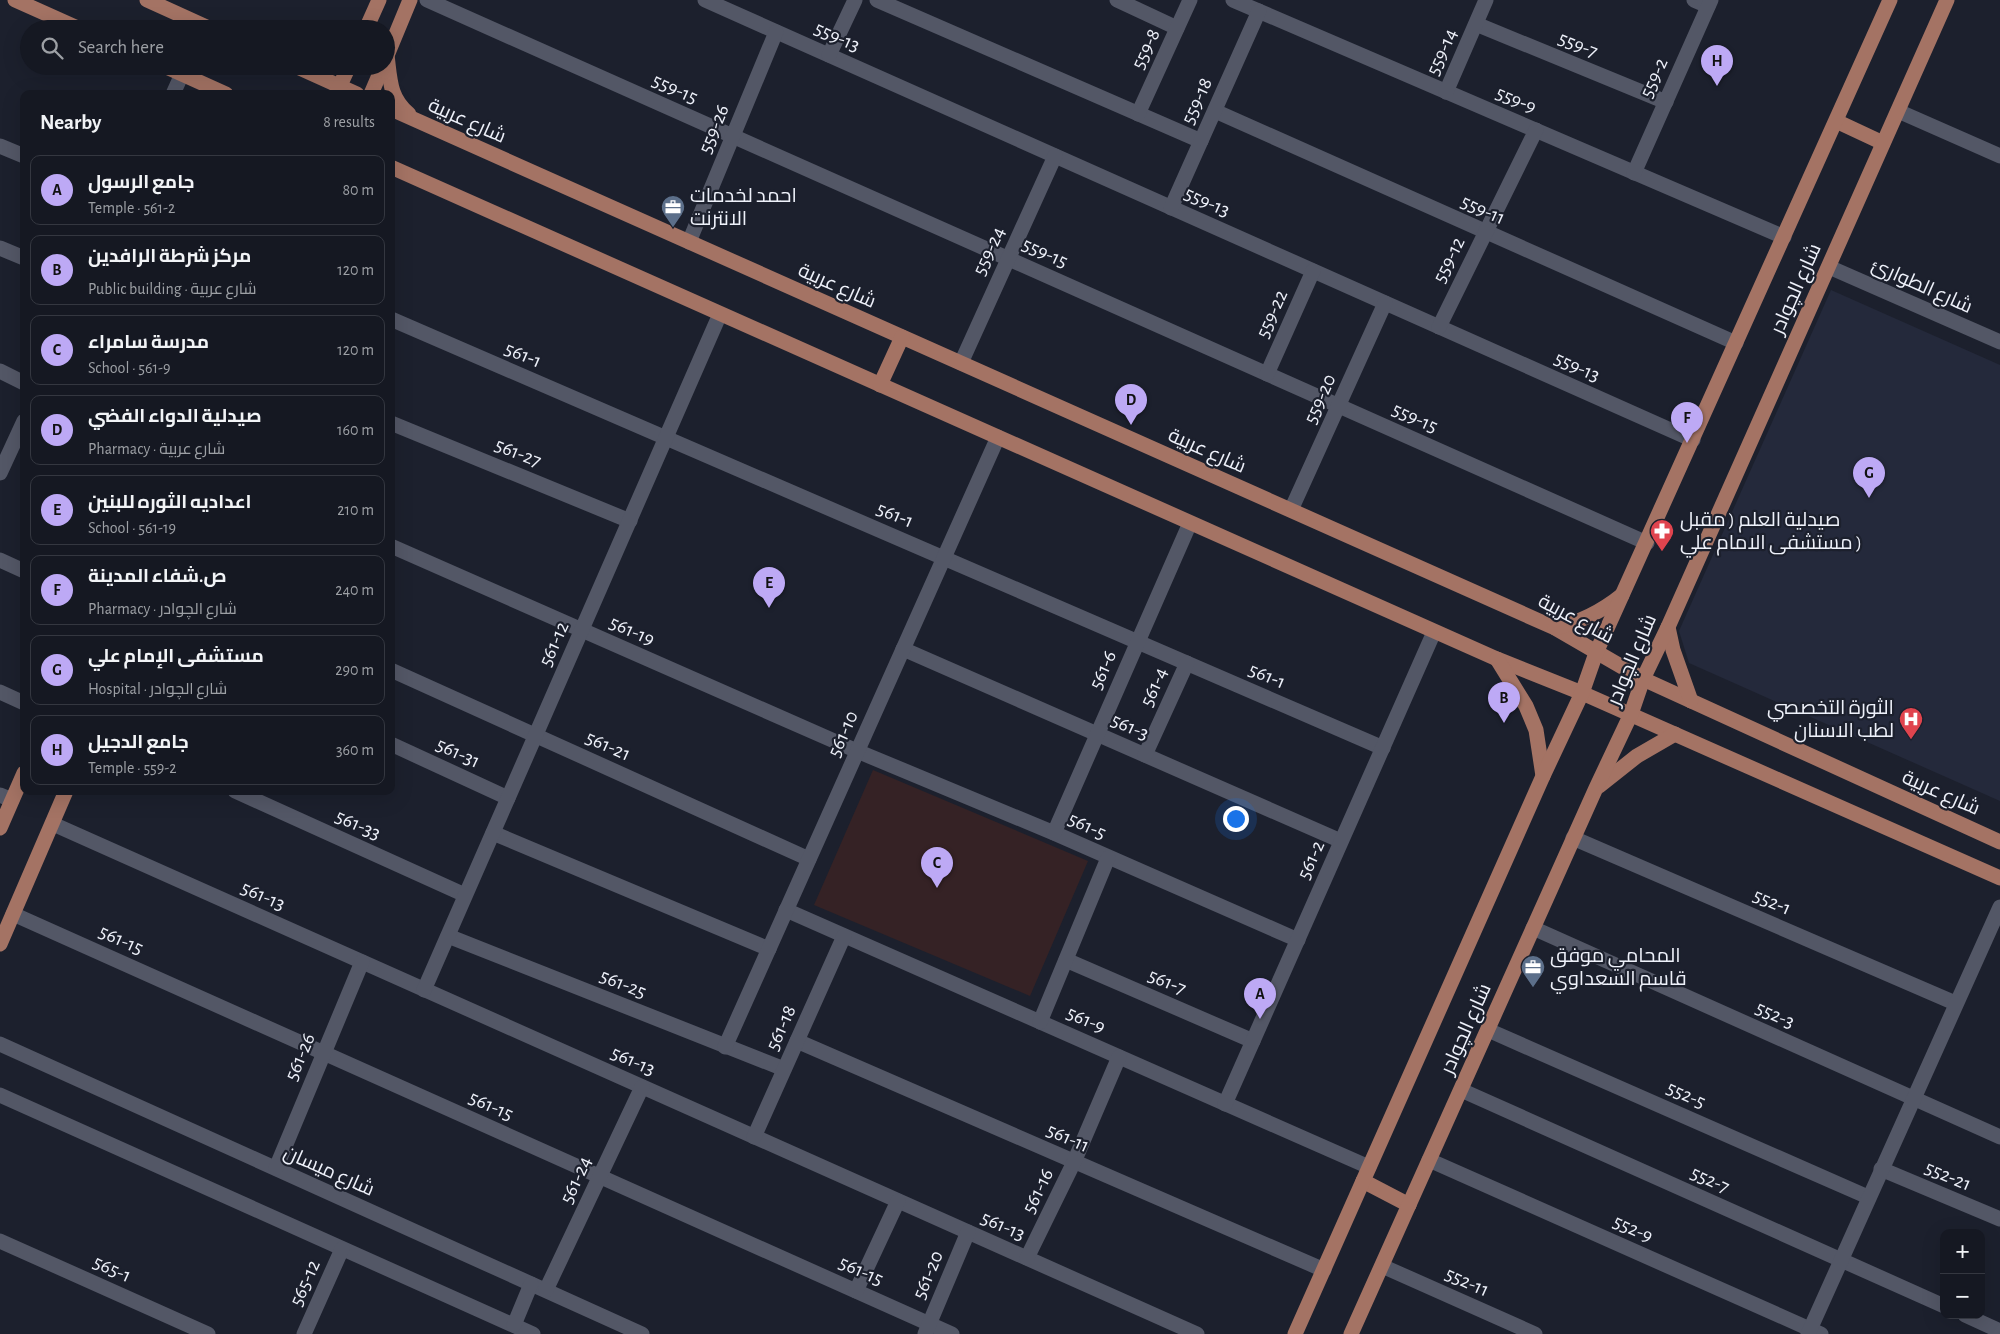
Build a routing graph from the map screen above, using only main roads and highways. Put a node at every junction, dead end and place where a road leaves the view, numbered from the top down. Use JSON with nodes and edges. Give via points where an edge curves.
{"nodes":[{"id":1,"x":15,"y":0,"type":"edge"},
{"id":2,"x":147,"y":0,"type":"edge"},
{"id":3,"x":379,"y":0,"type":"edge"},
{"id":4,"x":410,"y":0,"type":"edge"},
{"id":5,"x":1890,"y":0,"type":"edge"},
{"id":6,"x":1947,"y":0,"type":"edge"},
{"id":7,"x":60,"y":20,"type":"edge"},
{"id":8,"x":191,"y":20,"type":"edge"},
{"id":9,"x":370,"y":20,"type":"edge"},
{"id":10,"x":395,"y":36,"type":"edge"},
{"id":11,"x":184,"y":75,"type":"edge"},
{"id":12,"x":311,"y":75,"type":"edge"},
{"id":13,"x":345,"y":75,"type":"edge"},
{"id":14,"x":379,"y":75,"type":"edge"},
{"id":15,"x":388,"y":75,"type":"edge"},
{"id":16,"x":217,"y":90,"type":"edge"},
{"id":17,"x":338,"y":90,"type":"edge"},
{"id":18,"x":374,"y":90,"type":"edge"},
{"id":19,"x":393,"y":90,"type":"edge"},
{"id":20,"x":395,"y":96,"type":"edge"},
{"id":21,"x":395,"y":111,"type":"edge"},
{"id":22,"x":418,"y":121,"type":"junction"},
{"id":23,"x":1836,"y":121,"type":"junction"},
{"id":24,"x":1884,"y":143,"type":"junction"},
{"id":25,"x":395,"y":170,"type":"edge"},
{"id":26,"x":902,"y":337,"type":"junction"},
{"id":27,"x":880,"y":385,"type":"junction"},
{"id":28,"x":1625,"y":592,"type":"junction"},
{"id":29,"x":1668,"y":626,"type":"junction"},
{"id":30,"x":1555,"y":628,"type":"junction"},
{"id":31,"x":1596,"y":654,"type":"junction"},
{"id":32,"x":1497,"y":659,"type":"junction"},
{"id":33,"x":1643,"y":679,"type":"junction"},
{"id":34,"x":1582,"y":693,"type":"junction"},
{"id":35,"x":1691,"y":701,"type":"junction"},
{"id":36,"x":1631,"y":714,"type":"junction"},
{"id":37,"x":1675,"y":734,"type":"junction"},
{"id":38,"x":1543,"y":776,"type":"junction"},
{"id":39,"x":20,"y":778,"type":"edge"},
{"id":40,"x":1596,"y":788,"type":"junction"},
{"id":41,"x":64,"y":795,"type":"edge"},
{"id":42,"x":6,"y":797,"type":"edge"},
{"id":43,"x":0,"y":828,"type":"edge"},
{"id":44,"x":2000,"y":842,"type":"edge"},
{"id":45,"x":2000,"y":878,"type":"edge"},
{"id":46,"x":0,"y":944,"type":"edge"},
{"id":47,"x":1363,"y":1181,"type":"junction"},
{"id":48,"x":1409,"y":1204,"type":"junction"},
{"id":49,"x":1295,"y":1334,"type":"edge"},
{"id":50,"x":1351,"y":1334,"type":"edge"}],
"edges":[{"from":1,"to":7,"type":"main road"},
{"from":2,"to":8,"type":"main road"},
{"from":3,"to":9,"type":"main road"},
{"from":4,"to":10,"type":"main road"},
{"from":5,"to":23,"type":"main road","name":"شارع الچوادر"},
{"from":6,"to":24,"type":"main road","name":"شارع الچوادر"},
{"from":11,"to":16,"type":"main road"},
{"from":12,"to":17,"type":"main road"},
{"from":13,"to":17,"type":"main road"},
{"from":14,"to":18,"type":"main road"},
{"from":15,"to":19,"type":"main road"},
{"from":20,"to":22,"type":"main road","via":[[398,105]]},
{"from":21,"to":22,"type":"main road","name":"شارع عربية"},
{"from":22,"to":26,"type":"main road","name":"شارع عربية"},
{"from":23,"to":24,"type":"main road"},
{"from":23,"to":28,"type":"main road","name":"شارع الچوادر"},
{"from":24,"to":29,"type":"main road","name":"شارع الچوادر"},
{"from":25,"to":27,"type":"main road"},
{"from":26,"to":27,"type":"main road"},
{"from":26,"to":30,"type":"main road","name":"شارع عربية"},
{"from":27,"to":32,"type":"main road"},
{"from":28,"to":30,"type":"main road","via":[[1605,609],[1578,622]]},
{"from":28,"to":31,"type":"main road","name":"شارع الچوادر"},
{"from":29,"to":33,"type":"main road","name":"شارع الچوادر"},
{"from":29,"to":35,"type":"main road"},
{"from":30,"to":31,"type":"main road","name":"شارع عربية"},
{"from":31,"to":33,"type":"main road","name":"شارع عربية"},
{"from":31,"to":34,"type":"main road","name":"شارع الچوادر"},
{"from":32,"to":34,"type":"main road"},
{"from":32,"to":38,"type":"main road","via":[[1526,706],[1536,730]]},
{"from":33,"to":35,"type":"main road","name":"شارع عربية"},
{"from":33,"to":36,"type":"main road","name":"شارع الچوادر"},
{"from":34,"to":36,"type":"main road"},
{"from":34,"to":38,"type":"main road","name":"شارع الچوادر"},
{"from":35,"to":44,"type":"main road","name":"شارع عربية"},
{"from":36,"to":37,"type":"main road"},
{"from":36,"to":40,"type":"main road","name":"شارع الچوادر"},
{"from":37,"to":40,"type":"main road","via":[[1636,756]]},
{"from":37,"to":45,"type":"main road"},
{"from":38,"to":47,"type":"main road","name":"شارع الچوادر"},
{"from":39,"to":42,"type":"main road"},
{"from":40,"to":48,"type":"main road","name":"شارع الچوادر"},
{"from":41,"to":46,"type":"main road"},
{"from":42,"to":43,"type":"main road"},
{"from":47,"to":48,"type":"main road"},
{"from":47,"to":49,"type":"main road","name":"شارع الچوادر"},
{"from":48,"to":50,"type":"main road","name":"شارع الچوادر"}]}
